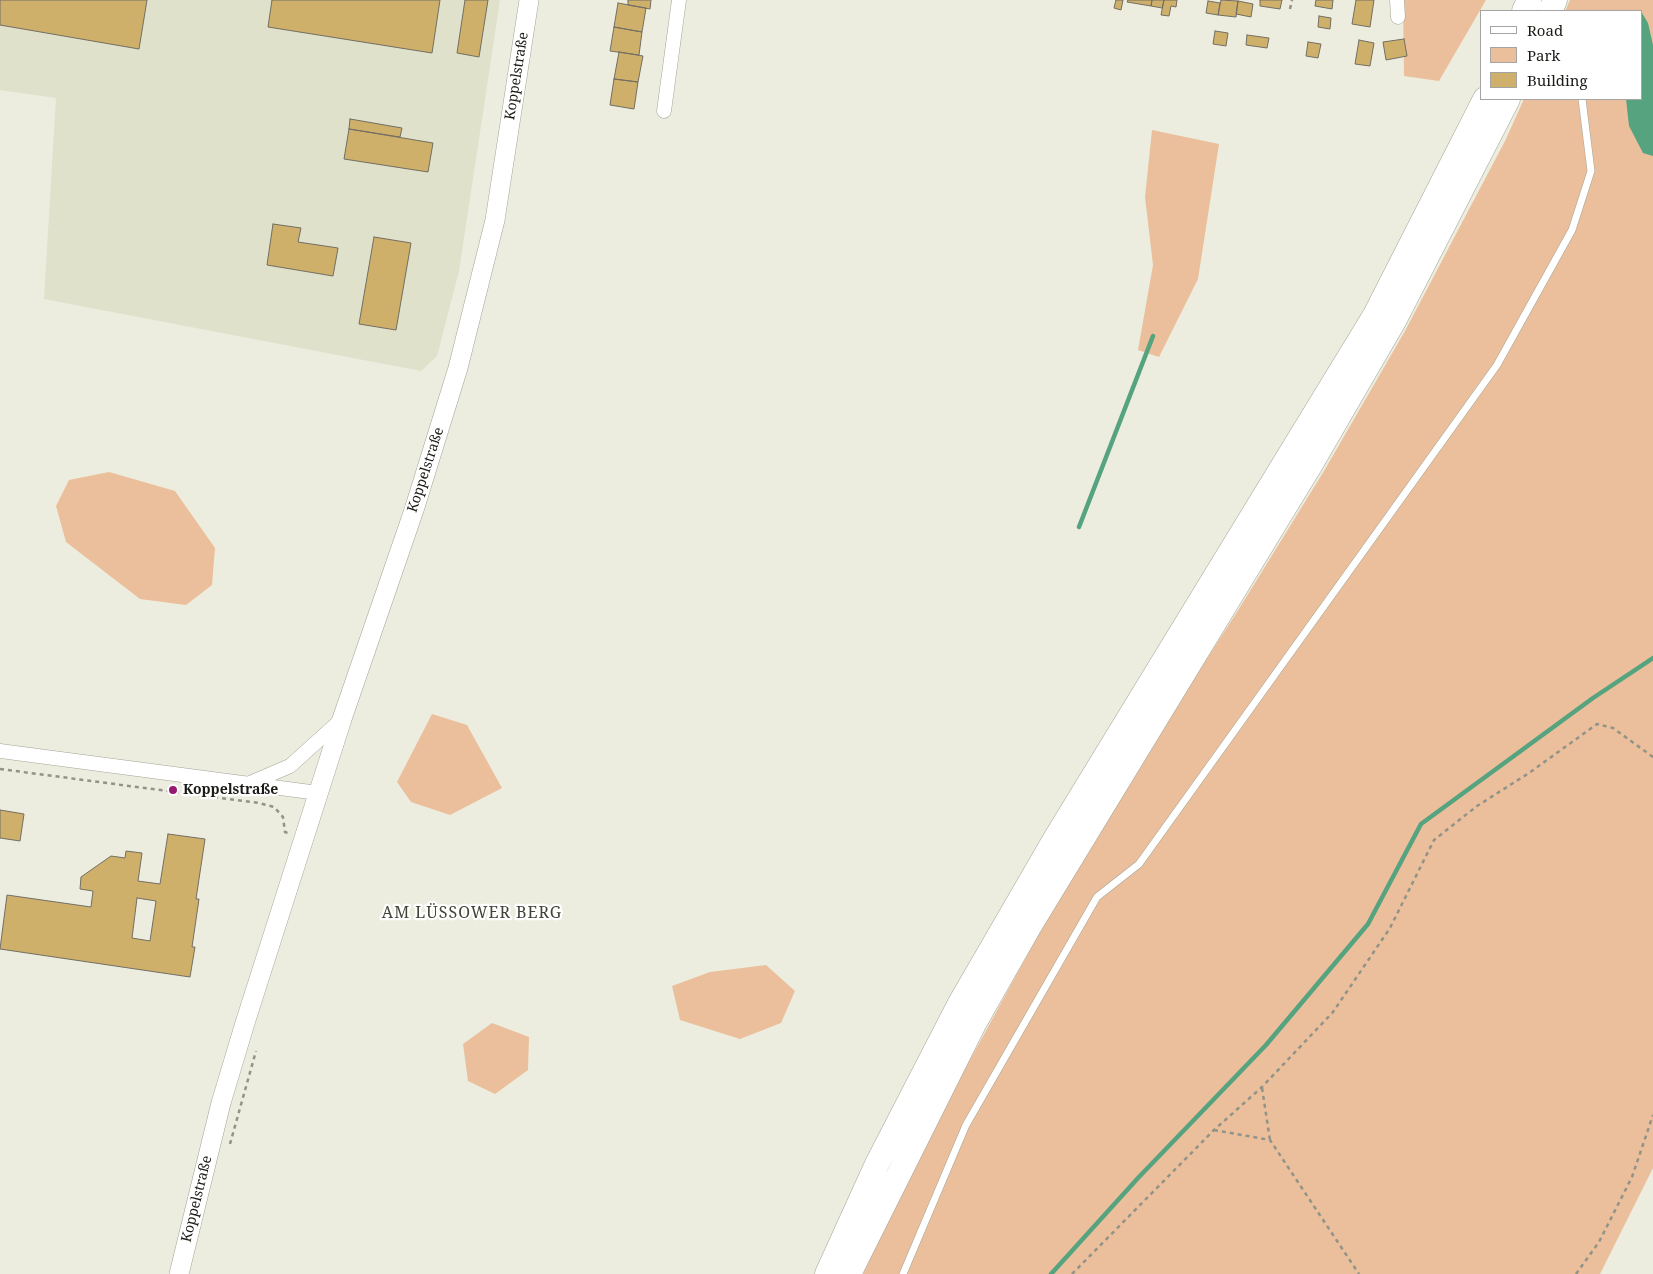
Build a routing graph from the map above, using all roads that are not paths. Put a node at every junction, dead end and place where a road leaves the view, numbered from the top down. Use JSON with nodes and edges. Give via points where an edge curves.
{"nodes":[{"id":1,"x":529,"y":0,"type":"edge"},
{"id":2,"x":678,"y":0,"type":"edge"},
{"id":3,"x":1397,"y":0,"type":"edge"},
{"id":4,"x":1398,"y":17,"type":"dead end"},
{"id":5,"x":1484,"y":100,"type":"edge"},
{"id":6,"x":1507,"y":100,"type":"edge"},
{"id":7,"x":1582,"y":100,"type":"edge"},
{"id":8,"x":664,"y":111,"type":"dead end"},
{"id":9,"x":342,"y":719,"type":"junction"},
{"id":10,"x":0,"y":751,"type":"edge"},
{"id":11,"x":248,"y":784,"type":"junction"},
{"id":12,"x":318,"y":793,"type":"junction"},
{"id":13,"x":179,"y":1274,"type":"edge"},
{"id":14,"x":827,"y":1274,"type":"edge"},
{"id":15,"x":849,"y":1274,"type":"edge"},
{"id":16,"x":903,"y":1274,"type":"edge"}],
"edges":[{"from":1,"to":9,"type":"street","name":"Koppelstraße","via":[[494,220],[458,368],[414,510]]},
{"from":2,"to":8,"type":"street"},
{"from":3,"to":4,"type":"street"},
{"from":5,"to":14,"type":"highway","via":[[1375,315],[1055,839],[960,1003],[877,1164]]},
{"from":6,"to":15,"type":"highway","via":[[1394,321],[1311,464],[1029,927],[971,1031]]},
{"from":7,"to":16,"type":"lane","via":[[1591,171],[1572,230],[1497,365],[1139,864],[1096,897],[966,1124]]},
{"from":9,"to":11,"type":"street","via":[[290,766]]},
{"from":9,"to":12,"type":"street","name":"Koppelstraße"},
{"from":10,"to":11,"type":"street"},
{"from":11,"to":12,"type":"street"},
{"from":12,"to":13,"type":"street","name":"Koppelstraße","via":[[222,1103]]}]}
